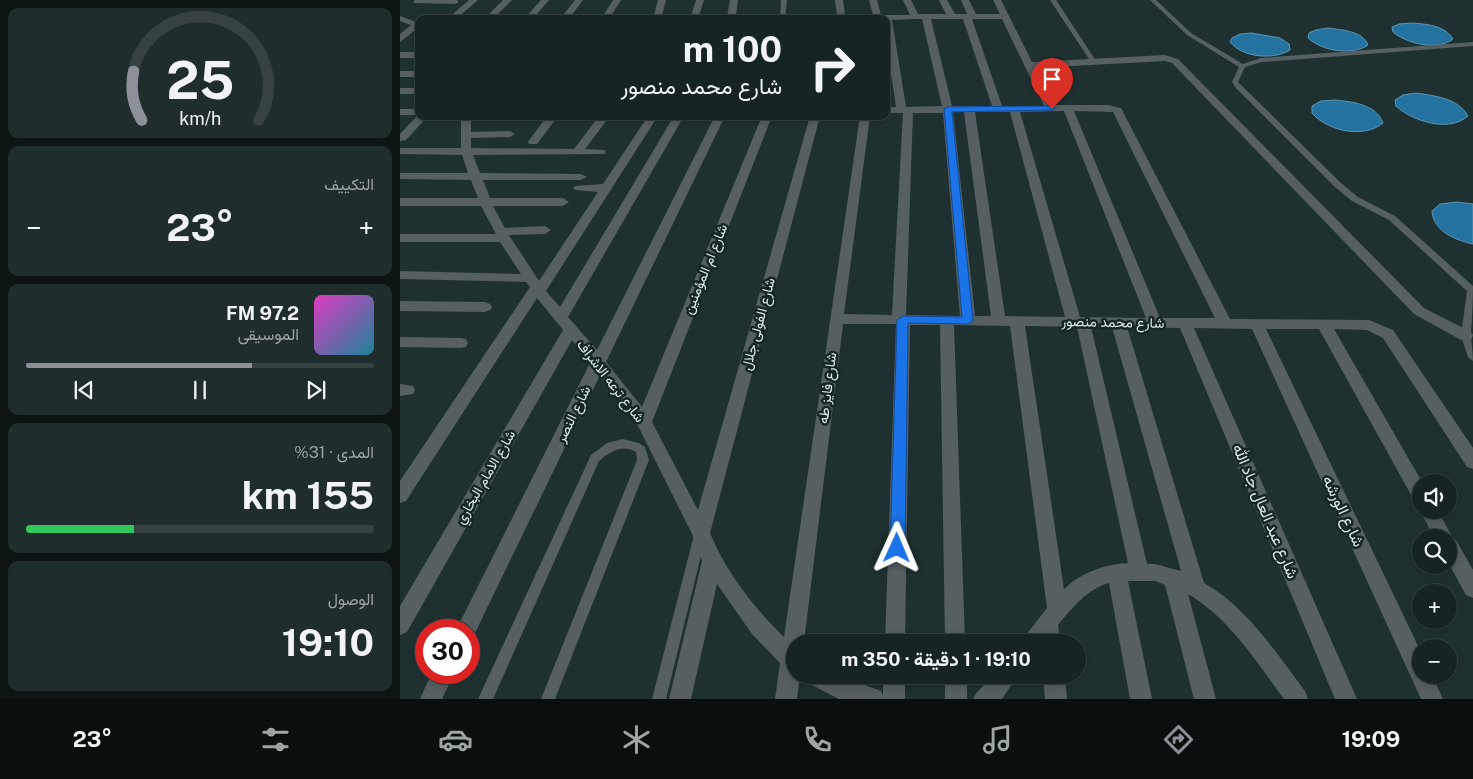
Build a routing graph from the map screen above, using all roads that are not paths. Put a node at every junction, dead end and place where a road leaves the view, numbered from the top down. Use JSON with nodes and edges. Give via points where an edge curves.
{"nodes":[{"id":1,"x":474,"y":0,"type":"edge"},
{"id":2,"x":508,"y":0,"type":"edge"},
{"id":3,"x":545,"y":0,"type":"edge"},
{"id":4,"x":579,"y":0,"type":"edge"},
{"id":5,"x":617,"y":0,"type":"edge"},
{"id":6,"x":662,"y":0,"type":"edge"},
{"id":7,"x":700,"y":0,"type":"edge"},
{"id":8,"x":734,"y":0,"type":"edge"},
{"id":9,"x":784,"y":0,"type":"edge"},
{"id":10,"x":839,"y":0,"type":"edge"},
{"id":11,"x":873,"y":0,"type":"edge"},
{"id":12,"x":907,"y":0,"type":"edge"},
{"id":13,"x":943,"y":0,"type":"edge"},
{"id":14,"x":965,"y":0,"type":"edge"},
{"id":15,"x":997,"y":0,"type":"edge"},
{"id":16,"x":1053,"y":0,"type":"edge"},
{"id":17,"x":1153,"y":0,"type":"edge"},
{"id":18,"x":418,"y":1,"type":"edge"},
{"id":19,"x":454,"y":2,"type":"dead end"},
{"id":20,"x":409,"y":7,"type":"dead end"},
{"id":21,"x":400,"y":14,"type":"edge"},
{"id":22,"x":456,"y":15,"type":"edge"},
{"id":23,"x":492,"y":15,"type":"edge"},
{"id":24,"x":532,"y":15,"type":"edge"},
{"id":25,"x":567,"y":15,"type":"edge"},
{"id":26,"x":608,"y":15,"type":"edge"},
{"id":27,"x":658,"y":15,"type":"edge"},
{"id":28,"x":695,"y":15,"type":"edge"},
{"id":29,"x":732,"y":15,"type":"edge"},
{"id":30,"x":782,"y":15,"type":"edge"},
{"id":31,"x":845,"y":15,"type":"edge"},
{"id":32,"x":882,"y":15,"type":"edge"},
{"id":33,"x":1006,"y":16,"type":"junction"},
{"id":34,"x":890,"y":17,"type":"edge"},
{"id":35,"x":915,"y":17,"type":"junction"},
{"id":36,"x":926,"y":17,"type":"junction"},
{"id":37,"x":952,"y":17,"type":"junction"},
{"id":38,"x":970,"y":17,"type":"junction"},
{"id":39,"x":415,"y":22,"type":"edge"},
{"id":40,"x":415,"y":25,"type":"edge"},
{"id":41,"x":400,"y":38,"type":"edge"},
{"id":42,"x":1473,"y":44,"type":"edge"},
{"id":43,"x":890,"y":47,"type":"edge"},
{"id":44,"x":400,"y":55,"type":"edge"},
{"id":45,"x":415,"y":55,"type":"edge"},
{"id":46,"x":1093,"y":61,"type":"junction"},
{"id":47,"x":1030,"y":65,"type":"junction"},
{"id":48,"x":1242,"y":66,"type":"junction"},
{"id":49,"x":400,"y":74,"type":"edge"},
{"id":50,"x":415,"y":74,"type":"edge"},
{"id":51,"x":400,"y":91,"type":"edge"},
{"id":52,"x":415,"y":91,"type":"edge"},
{"id":53,"x":948,"y":109,"type":"junction"},
{"id":54,"x":969,"y":109,"type":"junction"},
{"id":55,"x":998,"y":109,"type":"junction"},
{"id":56,"x":1014,"y":109,"type":"junction"},
{"id":57,"x":1052,"y":109,"type":"junction"},
{"id":58,"x":1068,"y":109,"type":"junction"},
{"id":59,"x":890,"y":110,"type":"edge"},
{"id":60,"x":905,"y":110,"type":"junction"},
{"id":61,"x":400,"y":112,"type":"edge"},
{"id":62,"x":415,"y":112,"type":"edge"},
{"id":63,"x":419,"y":120,"type":"edge"},
{"id":64,"x":466,"y":120,"type":"edge"},
{"id":65,"x":551,"y":120,"type":"edge"},
{"id":66,"x":602,"y":120,"type":"edge"},
{"id":67,"x":649,"y":120,"type":"edge"},
{"id":68,"x":677,"y":120,"type":"edge"},
{"id":69,"x":718,"y":120,"type":"edge"},
{"id":70,"x":765,"y":120,"type":"edge"},
{"id":71,"x":814,"y":120,"type":"edge"},
{"id":72,"x":865,"y":120,"type":"edge"},
{"id":73,"x":465,"y":134,"type":"junction"},
{"id":74,"x":510,"y":134,"type":"dead end"},
{"id":75,"x":402,"y":138,"type":"dead end"},
{"id":76,"x":533,"y":142,"type":"dead end"},
{"id":77,"x":400,"y":151,"type":"edge"},
{"id":78,"x":466,"y":151,"type":"junction"},
{"id":79,"x":577,"y":152,"type":"junction"},
{"id":80,"x":600,"y":152,"type":"dead end"},
{"id":81,"x":400,"y":176,"type":"edge"},
{"id":82,"x":476,"y":177,"type":"junction"},
{"id":83,"x":605,"y":188,"type":"junction"},
{"id":84,"x":400,"y":202,"type":"edge"},
{"id":85,"x":485,"y":202,"type":"junction"},
{"id":86,"x":563,"y":202,"type":"dead end"},
{"id":87,"x":544,"y":230,"type":"dead end"},
{"id":88,"x":503,"y":235,"type":"junction"},
{"id":89,"x":400,"y":238,"type":"edge"},
{"id":90,"x":400,"y":275,"type":"edge"},
{"id":91,"x":535,"y":285,"type":"junction"},
{"id":92,"x":400,"y":306,"type":"edge"},
{"id":93,"x":485,"y":307,"type":"dead end"},
{"id":94,"x":836,"y":319,"type":"junction"},
{"id":95,"x":901,"y":320,"type":"junction"},
{"id":96,"x":947,"y":320,"type":"junction"},
{"id":97,"x":968,"y":320,"type":"junction"},
{"id":98,"x":999,"y":321,"type":"junction"},
{"id":99,"x":1017,"y":321,"type":"junction"},
{"id":100,"x":1078,"y":322,"type":"junction"},
{"id":101,"x":1118,"y":322,"type":"junction"},
{"id":102,"x":1155,"y":323,"type":"junction"},
{"id":103,"x":1185,"y":323,"type":"junction"},
{"id":104,"x":566,"y":324,"type":"junction"},
{"id":105,"x":1225,"y":324,"type":"junction"},
{"id":106,"x":1257,"y":324,"type":"junction"},
{"id":107,"x":1324,"y":325,"type":"junction"},
{"id":108,"x":1466,"y":336,"type":"junction"},
{"id":109,"x":400,"y":342,"type":"edge"},
{"id":110,"x":461,"y":343,"type":"dead end"},
{"id":111,"x":1473,"y":356,"type":"edge"},
{"id":112,"x":598,"y":364,"type":"junction"},
{"id":113,"x":644,"y":422,"type":"junction"},
{"id":114,"x":1473,"y":462,"type":"edge"},
{"id":115,"x":1412,"y":481,"type":"edge"},
{"id":116,"x":400,"y":496,"type":"edge"},
{"id":117,"x":701,"y":533,"type":"junction"},
{"id":118,"x":1457,"y":560,"type":"edge"},
{"id":119,"x":712,"y":561,"type":"junction"},
{"id":120,"x":1139,"y":571,"type":"junction"},
{"id":121,"x":1117,"y":573,"type":"junction"},
{"id":122,"x":1173,"y":577,"type":"junction"},
{"id":123,"x":1195,"y":586,"type":"junction"},
{"id":124,"x":1473,"y":589,"type":"edge"},
{"id":125,"x":471,"y":619,"type":"edge"},
{"id":126,"x":400,"y":625,"type":"edge"},
{"id":127,"x":1052,"y":625,"type":"edge"},
{"id":128,"x":797,"y":634,"type":"edge"},
{"id":129,"x":895,"y":634,"type":"edge"},
{"id":130,"x":955,"y":634,"type":"edge"},
{"id":131,"x":1042,"y":634,"type":"edge"},
{"id":132,"x":786,"y":655,"type":"edge"},
{"id":133,"x":438,"y":684,"type":"edge"},
{"id":134,"x":789,"y":684,"type":"edge"},
{"id":135,"x":832,"y":684,"type":"edge"},
{"id":136,"x":894,"y":684,"type":"edge"},
{"id":137,"x":956,"y":684,"type":"edge"},
{"id":138,"x":1000,"y":684,"type":"edge"},
{"id":139,"x":1055,"y":684,"type":"edge"},
{"id":140,"x":431,"y":699,"type":"edge"},
{"id":141,"x":485,"y":699,"type":"edge"},
{"id":142,"x":548,"y":699,"type":"edge"},
{"id":143,"x":659,"y":699,"type":"edge"},
{"id":144,"x":680,"y":699,"type":"edge"},
{"id":145,"x":786,"y":699,"type":"edge"},
{"id":146,"x":873,"y":699,"type":"edge"},
{"id":147,"x":894,"y":699,"type":"edge"},
{"id":148,"x":956,"y":699,"type":"edge"},
{"id":149,"x":984,"y":699,"type":"edge"},
{"id":150,"x":1056,"y":699,"type":"edge"},
{"id":151,"x":1141,"y":699,"type":"edge"},
{"id":152,"x":1205,"y":699,"type":"edge"},
{"id":153,"x":1297,"y":699,"type":"edge"},
{"id":154,"x":1346,"y":699,"type":"edge"},
{"id":155,"x":1432,"y":699,"type":"edge"}],
"edges":[{"from":1,"to":22,"type":"street"},
{"from":2,"to":23,"type":"street"},
{"from":3,"to":24,"type":"street"},
{"from":4,"to":25,"type":"street"},
{"from":5,"to":26,"type":"street"},
{"from":6,"to":27,"type":"street"},
{"from":7,"to":28,"type":"street"},
{"from":8,"to":29,"type":"street"},
{"from":9,"to":30,"type":"lane"},
{"from":10,"to":31,"type":"street"},
{"from":11,"to":32,"type":"street"},
{"from":12,"to":35,"type":"street"},
{"from":13,"to":37,"type":"street"},
{"from":14,"to":38,"type":"street"},
{"from":15,"to":33,"type":"street"},
{"from":16,"to":46,"type":"lane"},
{"from":17,"to":48,"type":"lane","via":[[1189,34]]},
{"from":18,"to":19,"type":"street"},
{"from":18,"to":20,"type":"street"},
{"from":21,"to":39,"type":"street"},
{"from":33,"to":38,"type":"street"},
{"from":33,"to":47,"type":"street"},
{"from":34,"to":35,"type":"street"},
{"from":35,"to":36,"type":"street"},
{"from":36,"to":37,"type":"street"},
{"from":36,"to":53,"type":"street"},
{"from":37,"to":38,"type":"street"},
{"from":38,"to":55,"type":"street"},
{"from":40,"to":41,"type":"street"},
{"from":42,"to":48,"type":"lane","via":[[1271,59]]},
{"from":43,"to":60,"type":"street"},
{"from":44,"to":45,"type":"street"},
{"from":46,"to":47,"type":"street"},
{"from":46,"to":108,"type":"street","via":[[1165,58],[1175,61],[1420,311]]},
{"from":47,"to":57,"type":"street"},
{"from":48,"to":108,"type":"lane","via":[[1235,82],[1238,87],[1338,185],[1355,199],[1392,218],[1472,290]]},
{"from":49,"to":50,"type":"street"},
{"from":51,"to":52,"type":"street"},
{"from":53,"to":54,"type":"street"},
{"from":53,"to":60,"type":"street"},
{"from":53,"to":97,"type":"street"},
{"from":54,"to":55,"type":"street"},
{"from":54,"to":98,"type":"street"},
{"from":55,"to":56,"type":"street"},
{"from":56,"to":57,"type":"street"},
{"from":56,"to":100,"type":"street"},
{"from":57,"to":58,"type":"street"},
{"from":58,"to":102,"type":"street"},
{"from":58,"to":105,"type":"street","via":[[1117,110]]},
{"from":59,"to":60,"type":"street"},
{"from":60,"to":95,"type":"street"},
{"from":61,"to":62,"type":"street"},
{"from":63,"to":75,"type":"street"},
{"from":64,"to":73,"type":"street","name":"شارع ترعه الاشراف"},
{"from":65,"to":76,"type":"street"},
{"from":66,"to":79,"type":"street"},
{"from":67,"to":83,"type":"street"},
{"from":68,"to":104,"type":"street","name":"شارع الامام البخاري"},
{"from":69,"to":112,"type":"street","name":"شارع النصر"},
{"from":70,"to":113,"type":"street","name":"شارع ام المؤمنين"},
{"from":71,"to":117,"type":"street","name":"شارع الفولى جلال"},
{"from":72,"to":94,"type":"street","name":"شارع فايز طه"},
{"from":73,"to":74,"type":"street"},
{"from":73,"to":78,"type":"street","name":"شارع ترعه الاشراف"},
{"from":77,"to":78,"type":"street"},
{"from":78,"to":79,"type":"street"},
{"from":78,"to":82,"type":"street","name":"شارع ترعه الاشراف"},
{"from":79,"to":80,"type":"street"},
{"from":81,"to":82,"type":"street"},
{"from":82,"to":83,"type":"street","via":[[580,183]]},
{"from":82,"to":85,"type":"street","name":"شارع ترعه الاشراف"},
{"from":83,"to":91,"type":"street"},
{"from":84,"to":85,"type":"street"},
{"from":85,"to":86,"type":"street"},
{"from":85,"to":88,"type":"street","name":"شارع ترعه الاشراف"},
{"from":87,"to":88,"type":"street"},
{"from":88,"to":89,"type":"street"},
{"from":88,"to":91,"type":"street","name":"شارع ترعه الاشراف"},
{"from":90,"to":91,"type":"street"},
{"from":91,"to":104,"type":"street","name":"شارع ترعه الاشراف"},
{"from":91,"to":116,"type":"street"},
{"from":92,"to":93,"type":"street"},
{"from":94,"to":95,"type":"street","name":"شارع محمد منصور"},
{"from":94,"to":128,"type":"street","name":"شارع فايز طه"},
{"from":95,"to":96,"type":"street","name":"شارع محمد منصور"},
{"from":95,"to":129,"type":"street"},
{"from":96,"to":97,"type":"street","name":"شارع محمد منصور"},
{"from":96,"to":130,"type":"street"},
{"from":97,"to":98,"type":"street","name":"شارع محمد منصور"},
{"from":98,"to":99,"type":"street","name":"شارع محمد منصور"},
{"from":99,"to":100,"type":"street","name":"شارع محمد منصور"},
{"from":99,"to":127,"type":"street"},
{"from":100,"to":101,"type":"street","name":"شارع محمد منصور"},
{"from":100,"to":120,"type":"street"},
{"from":101,"to":102,"type":"street","name":"شارع محمد منصور"},
{"from":101,"to":123,"type":"street"},
{"from":102,"to":103,"type":"street","name":"شارع محمد منصور"},
{"from":103,"to":105,"type":"street","name":"شارع محمد منصور"},
{"from":103,"to":154,"type":"street","name":"شارع عبد العال جاد الله"},
{"from":104,"to":112,"type":"street","name":"شارع ترعه الاشراف"},
{"from":104,"to":126,"type":"street","name":"شارع الامام البخاري"},
{"from":105,"to":106,"type":"street","name":"شارع محمد منصور"},
{"from":106,"to":107,"type":"street","name":"شارع محمد منصور"},
{"from":106,"to":155,"type":"street","name":"شارع الورشه"},
{"from":107,"to":114,"type":"street","name":"شارع محمد منصور","via":[[1369,325],[1388,334]]},
{"from":107,"to":115,"type":"street"},
{"from":108,"to":111,"type":"lane"},
{"from":109,"to":110,"type":"street"},
{"from":112,"to":113,"type":"street","name":"شارع ترعه الاشراف"},
{"from":112,"to":125,"type":"street","name":"شارع النصر"},
{"from":113,"to":117,"type":"street","name":"شارع ترعه الاشراف"},
{"from":117,"to":119,"type":"street","name":"شارع ترعه الاشراف"},
{"from":117,"to":143,"type":"lane"},
{"from":118,"to":124,"type":"street"},
{"from":119,"to":132,"type":"street","name":"شارع ترعه الاشراف","via":[[759,627]]},
{"from":119,"to":144,"type":"street"},
{"from":120,"to":121,"type":"street"},
{"from":120,"to":122,"type":"street"},
{"from":121,"to":127,"type":"street","via":[[1092,580],[1072,595]]},
{"from":121,"to":151,"type":"street"},
{"from":122,"to":123,"type":"street"},
{"from":122,"to":152,"type":"street"},
{"from":123,"to":153,"type":"street","via":[[1244,631]]},
{"from":127,"to":131,"type":"street"},
{"from":133,"to":140,"type":"street"},
{"from":134,"to":145,"type":"street","name":"شارع فايز طه"},
{"from":135,"to":146,"type":"street"},
{"from":136,"to":147,"type":"street"},
{"from":137,"to":148,"type":"street"},
{"from":138,"to":149,"type":"street"},
{"from":139,"to":150,"type":"street"},
{"from":141,"to":142,"type":"lane","via":[[595,458],[612,446],[632,444],[641,450],[643,460]]}]}
